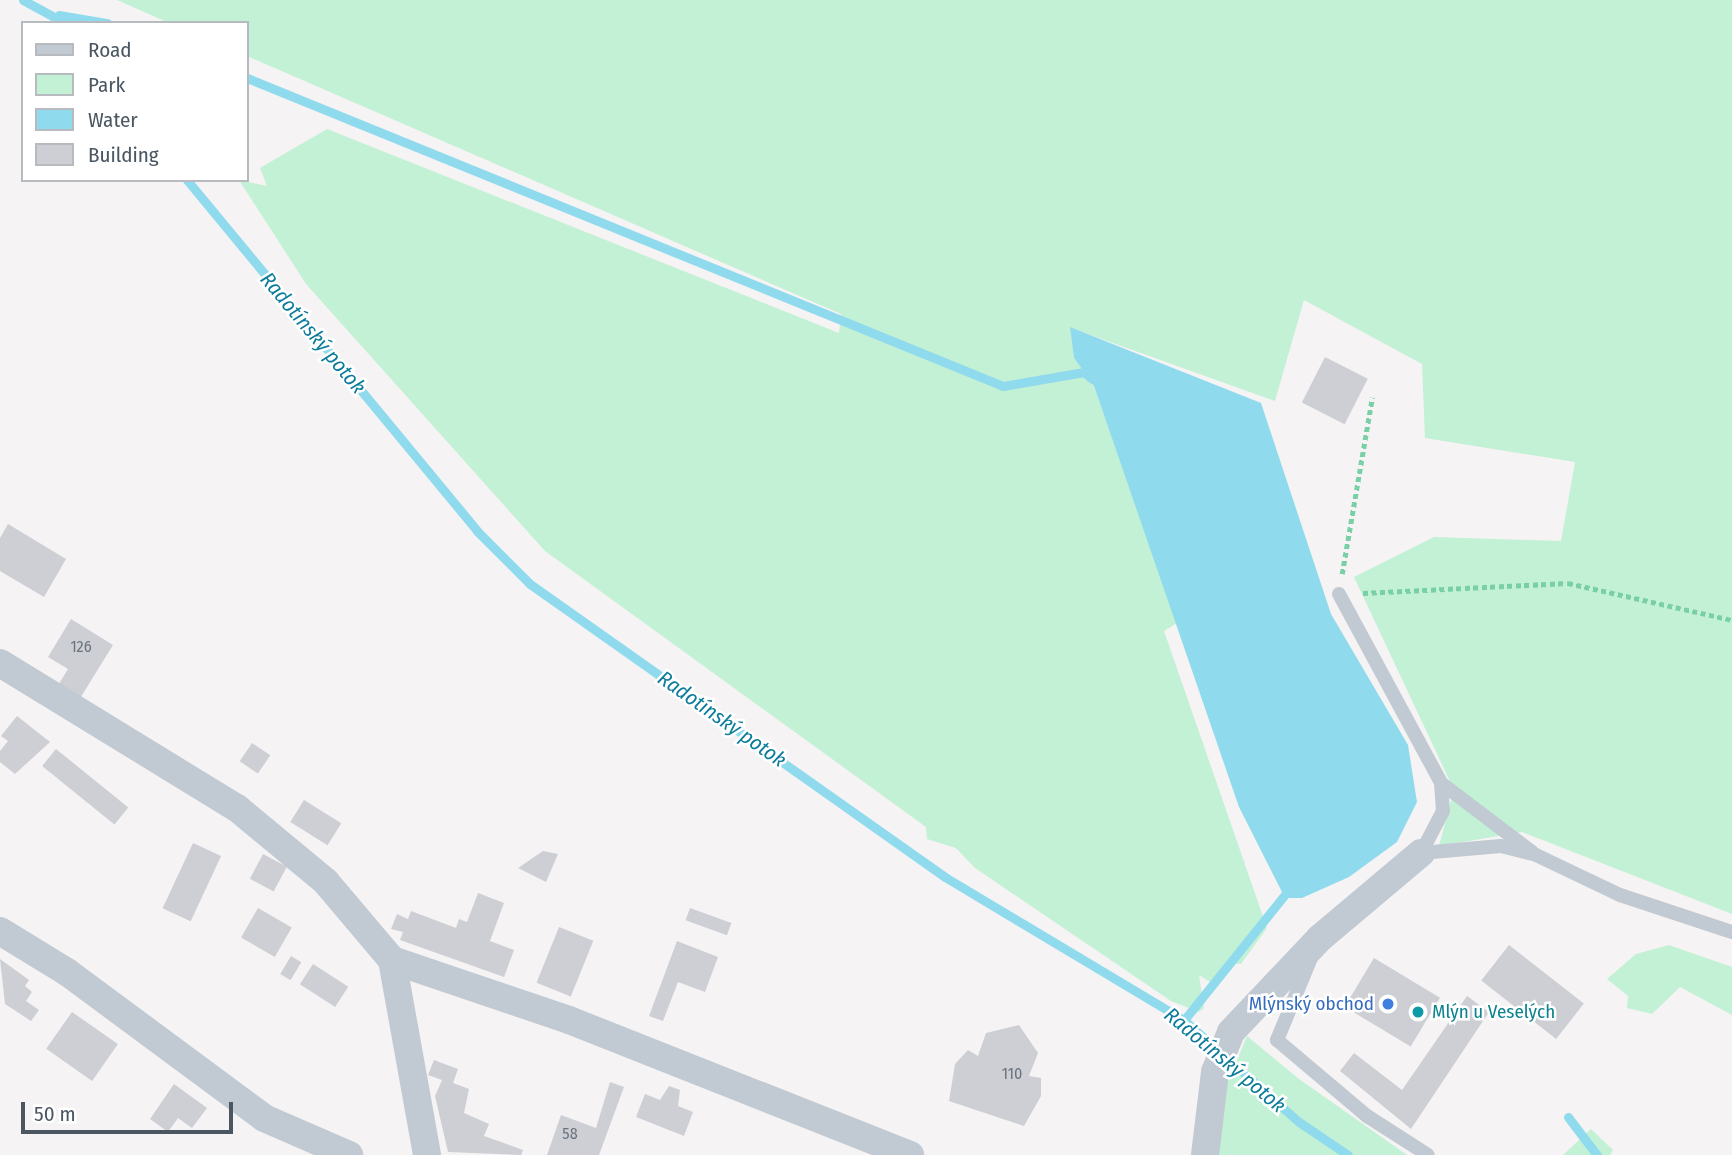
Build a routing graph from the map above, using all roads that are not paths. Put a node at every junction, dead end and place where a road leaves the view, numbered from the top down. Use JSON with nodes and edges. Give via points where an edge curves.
{"nodes":[{"id":1,"x":1339,"y":594,"type":"road end"},
{"id":2,"x":0,"y":663,"type":"edge"},
{"id":3,"x":1441,"y":783,"type":"junction"},
{"id":4,"x":1421,"y":853,"type":"junction"},
{"id":5,"x":1536,"y":855,"type":"junction"},
{"id":6,"x":0,"y":931,"type":"edge"},
{"id":7,"x":1732,"y":932,"type":"edge"},
{"id":8,"x":1320,"y":938,"type":"junction"},
{"id":9,"x":392,"y":960,"type":"junction"},
{"id":10,"x":890,"y":1153,"type":"edge"},
{"id":11,"x":349,"y":1155,"type":"edge"},
{"id":12,"x":427,"y":1155,"type":"edge"},
{"id":13,"x":1205,"y":1155,"type":"edge"},
{"id":14,"x":1428,"y":1155,"type":"edge"}],
"edges":[{"from":1,"to":3,"type":"lane"},
{"from":2,"to":9,"type":"street","via":[[237,808],[326,882]]},
{"from":3,"to":4,"type":"lane","via":[[1443,811]]},
{"from":3,"to":5,"type":"lane"},
{"from":4,"to":5,"type":"lane","via":[[1501,846]]},
{"from":4,"to":8,"type":"street"},
{"from":5,"to":7,"type":"lane","via":[[1620,895]]},
{"from":6,"to":11,"type":"street","via":[[67,972],[264,1118]]},
{"from":8,"to":13,"type":"street","via":[[1231,1032],[1215,1072]]},
{"from":8,"to":14,"type":"lane","via":[[1277,1040],[1367,1116]]},
{"from":9,"to":10,"type":"street","via":[[569,1020]]},
{"from":9,"to":12,"type":"street"}]}
